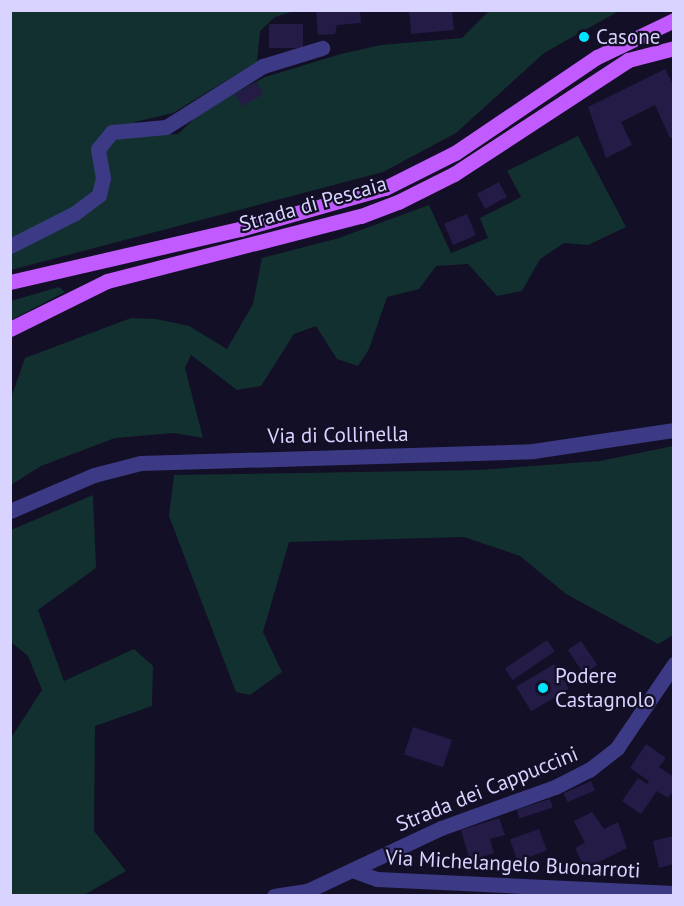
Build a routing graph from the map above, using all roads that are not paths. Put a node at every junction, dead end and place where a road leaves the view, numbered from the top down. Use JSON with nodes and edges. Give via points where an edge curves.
{"nodes":[{"id":1,"x":674,"y":20,"type":"edge"},
{"id":2,"x":322,"y":48,"type":"dead end"},
{"id":3,"x":674,"y":48,"type":"edge"},
{"id":4,"x":10,"y":246,"type":"edge"},
{"id":5,"x":10,"y":282,"type":"edge"},
{"id":6,"x":10,"y":329,"type":"edge"},
{"id":7,"x":674,"y":430,"type":"edge"},
{"id":8,"x":10,"y":511,"type":"edge"},
{"id":9,"x":674,"y":664,"type":"edge"},
{"id":10,"x":352,"y":870,"type":"junction"},
{"id":11,"x":309,"y":893,"type":"edge"},
{"id":12,"x":674,"y":893,"type":"edge"},
{"id":13,"x":274,"y":896,"type":"edge"}],
"edges":[{"from":1,"to":5,"type":"main road","name":"Strada di Pescaia","via":[[597,57],[455,153],[385,188],[240,230]]},
{"from":2,"to":4,"type":"street","via":[[263,66],[166,127],[112,132],[98,149],[103,185],[99,195],[75,213]]},
{"from":3,"to":6,"type":"main road","name":"Strada di Pescaia","via":[[628,60],[454,174],[398,202],[361,216],[107,281]]},
{"from":7,"to":8,"type":"street","name":"Via di Collinella","via":[[533,451],[140,463],[94,475]]},
{"from":9,"to":10,"type":"street","name":"Strada dei Cappuccini","via":[[624,739],[596,766],[555,787],[441,828]]},
{"from":10,"to":11,"type":"street","name":"Strada dei Cappuccini"},
{"from":10,"to":12,"type":"street","name":"Via Michelangelo Buonarroti","via":[[377,879]]},
{"from":11,"to":13,"type":"street","name":"Strada dei Cappuccini"}]}
